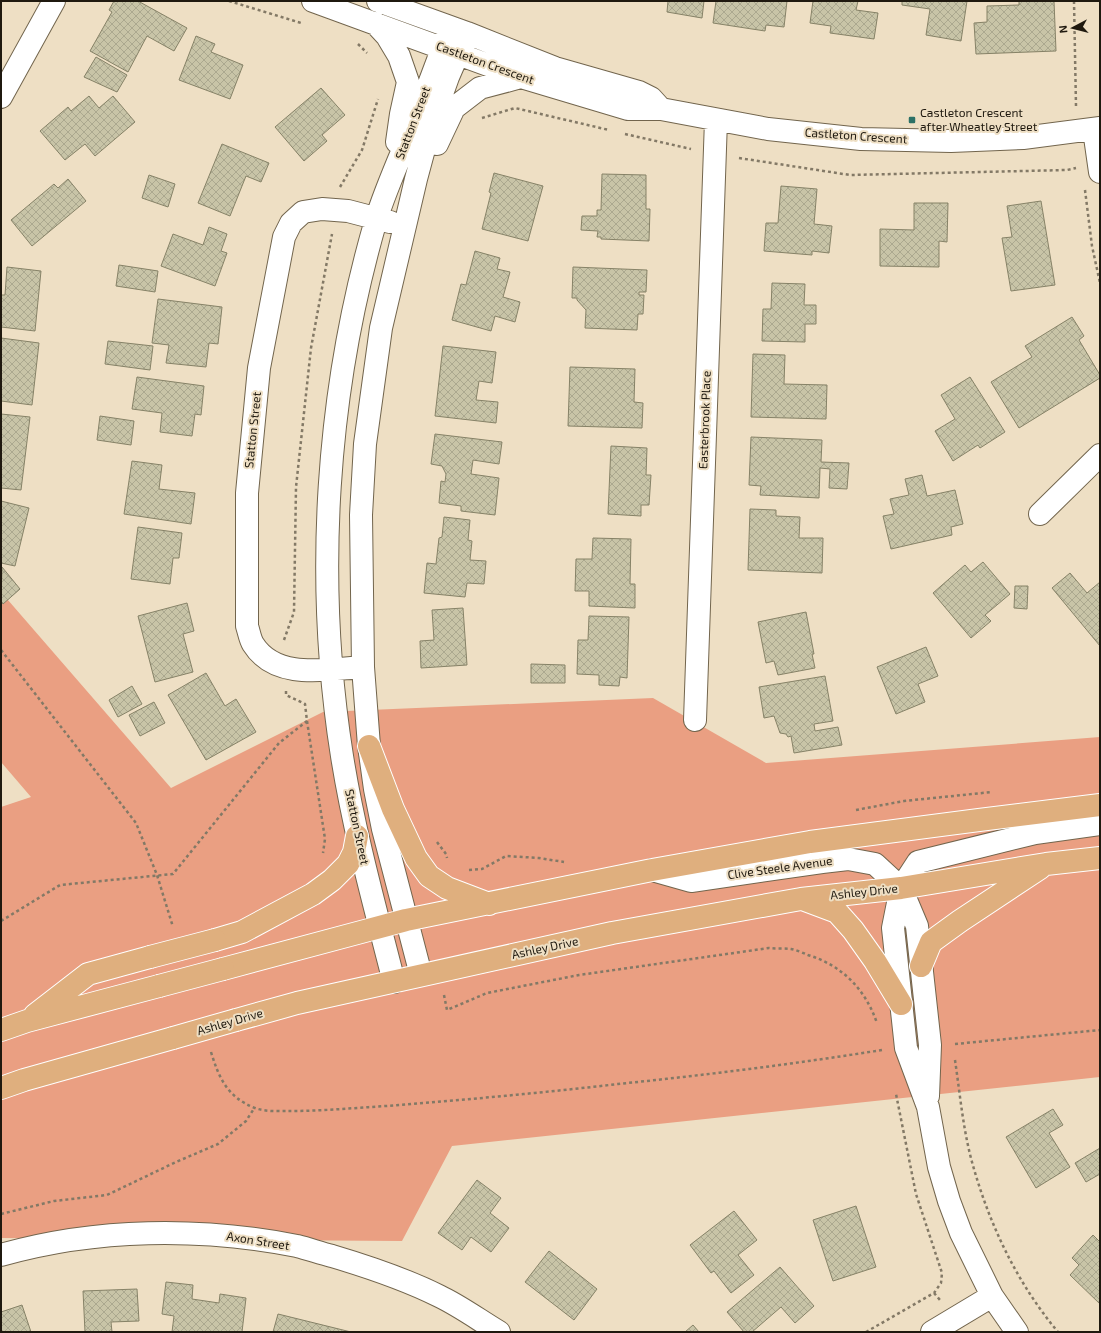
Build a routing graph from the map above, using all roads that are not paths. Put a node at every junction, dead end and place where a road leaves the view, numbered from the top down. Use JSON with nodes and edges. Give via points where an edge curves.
{"nodes":[{"id":1,"x":54,"y":1,"type":"edge"},
{"id":2,"x":313,"y":1,"type":"edge"},
{"id":3,"x":378,"y":1,"type":"edge"},
{"id":4,"x":375,"y":23,"type":"junction"},
{"id":5,"x":458,"y":30,"type":"junction"},
{"id":6,"x":450,"y":51,"type":"junction"},
{"id":7,"x":521,"y":77,"type":"junction"},
{"id":8,"x":1,"y":97,"type":"edge"},
{"id":9,"x":661,"y":109,"type":"junction"},
{"id":10,"x":716,"y":120,"type":"junction"},
{"id":11,"x":1097,"y":129,"type":"edge"},
{"id":12,"x":394,"y":171,"type":"junction"},
{"id":13,"x":1088,"y":177,"type":"edge"},
{"id":14,"x":416,"y":179,"type":"junction"},
{"id":15,"x":376,"y":219,"type":"junction"},
{"id":16,"x":405,"y":226,"type":"junction"},
{"id":17,"x":1100,"y":455,"type":"edge"},
{"id":18,"x":1040,"y":514,"type":"dead end"},
{"id":19,"x":363,"y":667,"type":"junction"},
{"id":20,"x":332,"y":669,"type":"junction"},
{"id":21,"x":695,"y":720,"type":"dead end"},
{"id":22,"x":369,"y":746,"type":"junction"},
{"id":23,"x":1100,"y":805,"type":"edge"},
{"id":24,"x":1100,"y":824,"type":"edge"},
{"id":25,"x":358,"y":836,"type":"junction"},
{"id":26,"x":1100,"y":858,"type":"edge"},
{"id":27,"x":1046,"y":864,"type":"junction"},
{"id":28,"x":652,"y":870,"type":"junction"},
{"id":29,"x":901,"y":888,"type":"junction"},
{"id":30,"x":801,"y":899,"type":"junction"},
{"id":31,"x":489,"y":904,"type":"junction"},
{"id":32,"x":406,"y":920,"type":"junction"},
{"id":33,"x":380,"y":926,"type":"junction"},
{"id":34,"x":921,"y":966,"type":"junction"},
{"id":35,"x":421,"y":976,"type":"junction"},
{"id":36,"x":394,"y":982,"type":"junction"},
{"id":37,"x":901,"y":1004,"type":"junction"},
{"id":38,"x":27,"y":1021,"type":"junction"},
{"id":39,"x":1,"y":1030,"type":"edge"},
{"id":40,"x":1,"y":1088,"type":"edge"},
{"id":41,"x":928,"y":1107,"type":"junction"},
{"id":42,"x":1,"y":1255,"type":"edge"},
{"id":43,"x":992,"y":1296,"type":"junction"},
{"id":44,"x":499,"y":1332,"type":"edge"},
{"id":45,"x":932,"y":1332,"type":"edge"},
{"id":46,"x":1017,"y":1332,"type":"edge"}],
"edges":[{"from":1,"to":8,"type":"street"},
{"from":2,"to":4,"type":"street","name":"Castleton Crescent"},
{"from":3,"to":5,"type":"street","name":"Castleton Crescent"},
{"from":4,"to":6,"type":"street","name":"Castleton Crescent"},
{"from":4,"to":12,"type":"street","via":[[387,36],[399,56],[408,82]]},
{"from":5,"to":6,"type":"street","name":"Statton Street"},
{"from":5,"to":9,"type":"street","name":"Castleton Crescent","via":[[555,68],[639,92],[651,98]]},
{"from":6,"to":7,"type":"street","name":"Castleton Crescent"},
{"from":6,"to":12,"type":"street","name":"Statton Street"},
{"from":6,"to":14,"type":"street","name":"Statton Street"},
{"from":7,"to":9,"type":"street","name":"Castleton Crescent","via":[[628,109]]},
{"from":7,"to":14,"type":"street","via":[[480,88],[454,108]]},
{"from":9,"to":10,"type":"street","name":"Castleton Crescent"},
{"from":10,"to":11,"type":"street","name":"Castleton Crescent","via":[[820,135],[914,141],[1023,138]]},
{"from":10,"to":21,"type":"street","name":"Easterbrook Place"},
{"from":11,"to":13,"type":"street"},
{"from":12,"to":15,"type":"street","name":"Statton Street"},
{"from":14,"to":16,"type":"street","name":"Statton Street"},
{"from":15,"to":16,"type":"street","name":"Statton Street"},
{"from":15,"to":20,"type":"street","name":"Statton Street","via":[[350,324],[333,439],[326,554]]},
{"from":15,"to":20,"type":"street","name":"Statton Street","via":[[336,210],[303,212],[291,223],[284,237],[260,368],[247,493],[247,626],[253,644],[267,658],[285,668],[308,671]]},
{"from":16,"to":19,"type":"street","name":"Statton Street","via":[[381,328],[365,444],[361,515]]},
{"from":17,"to":18,"type":"street"},
{"from":19,"to":20,"type":"street","name":"Statton Street"},
{"from":19,"to":22,"type":"street","name":"Statton Street"},
{"from":20,"to":25,"type":"street","name":"Statton Street","via":[[342,756]]},
{"from":22,"to":31,"type":"main road","via":[[416,858],[429,876],[447,888]]},
{"from":22,"to":32,"type":"street","name":"Statton Street","via":[[383,829]]},
{"from":23,"to":28,"type":"main road","via":[[810,842]]},
{"from":24,"to":29,"type":"street","name":"Clive Steele Avenue","via":[[1034,833],[918,862]]},
{"from":25,"to":33,"type":"street","name":"Statton Street"},
{"from":25,"to":38,"type":"main road","bridge":true,"via":[[348,864],[317,891],[242,932],[88,974]]},
{"from":26,"to":27,"type":"main road","name":"Ashley Drive"},
{"from":27,"to":29,"type":"main road","name":"Ashley Drive"},
{"from":27,"to":34,"type":"main road","via":[[931,942]]},
{"from":28,"to":29,"type":"street","name":"Clive Steele Avenue","via":[[691,881],[848,859],[876,864]]},
{"from":28,"to":31,"type":"main road"},
{"from":29,"to":30,"type":"main road","name":"Ashley Drive"},
{"from":29,"to":34,"type":"street","name":"Clive Steele Avenue","via":[[917,926]]},
{"from":29,"to":37,"type":"street","name":"Clive Steele Avenue","via":[[893,928]]},
{"from":30,"to":35,"type":"main road","name":"Ashley Drive","via":[[612,933]]},
{"from":30,"to":37,"type":"main road","via":[[837,912],[875,961]]},
{"from":31,"to":32,"type":"main road"},
{"from":32,"to":33,"type":"main road"},
{"from":32,"to":35,"type":"street","name":"Statton Street"},
{"from":33,"to":36,"type":"street","name":"Statton Street"},
{"from":33,"to":38,"type":"main road","bridge":true},
{"from":34,"to":41,"type":"street","name":"Clive Steele Avenue","via":[[930,1045]]},
{"from":35,"to":36,"type":"main road","name":"Ashley Drive"},
{"from":36,"to":40,"type":"main road","name":"Ashley Drive","bridge":true,"via":[[297,1003]]},
{"from":37,"to":41,"type":"street","name":"Clive Steele Avenue","via":[[906,1048]]},
{"from":38,"to":39,"type":"main road"},
{"from":41,"to":43,"type":"street","name":"Clive Steele Avenue","via":[[939,1167],[949,1200],[961,1233]]},
{"from":42,"to":44,"type":"street","name":"Axon Street","via":[[63,1240],[142,1233],[221,1235],[290,1245],[371,1267],[440,1296]]},
{"from":43,"to":45,"type":"street"},
{"from":43,"to":46,"type":"street","name":"Clive Steele Avenue"}]}
